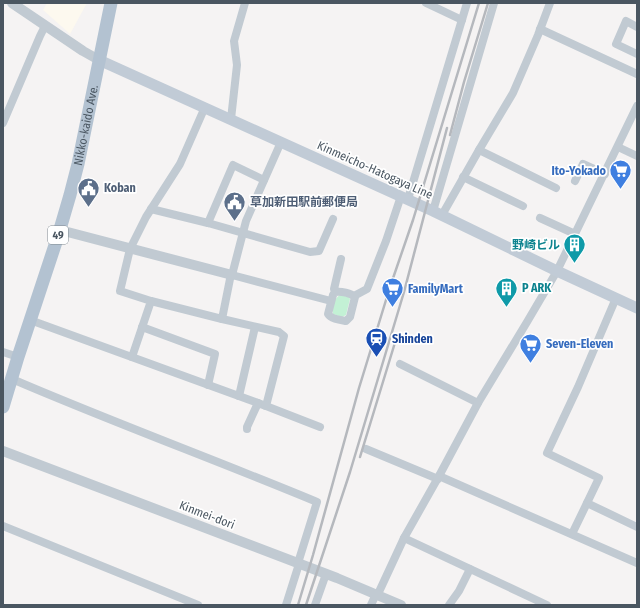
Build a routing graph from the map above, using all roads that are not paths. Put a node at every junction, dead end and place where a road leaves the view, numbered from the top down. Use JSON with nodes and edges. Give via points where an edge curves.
{"nodes":[{"id":1,"x":12,"y":3,"type":"edge"},
{"id":2,"x":111,"y":3,"type":"edge"},
{"id":3,"x":246,"y":3,"type":"edge"},
{"id":4,"x":467,"y":3,"type":"edge"},
{"id":5,"x":494,"y":3,"type":"edge"},
{"id":6,"x":550,"y":3,"type":"edge"},
{"id":7,"x":430,"y":4,"type":"edge"},
{"id":8,"x":462,"y":20,"type":"junction"},
{"id":9,"x":45,"y":26,"type":"junction"},
{"id":10,"x":637,"y":27,"type":"edge"},
{"id":11,"x":540,"y":30,"type":"junction"},
{"id":12,"x":637,"y":54,"type":"edge"},
{"id":13,"x":99,"y":60,"type":"junction"},
{"id":14,"x":637,"y":74,"type":"edge"},
{"id":15,"x":637,"y":106,"type":"edge"},
{"id":16,"x":204,"y":107,"type":"junction"},
{"id":17,"x":231,"y":119,"type":"junction"},
{"id":18,"x":3,"y":123,"type":"edge"},
{"id":19,"x":281,"y":142,"type":"junction"},
{"id":20,"x":618,"y":147,"type":"junction"},
{"id":21,"x":479,"y":150,"type":"junction"},
{"id":22,"x":637,"y":156,"type":"edge"},
{"id":23,"x":605,"y":174,"type":"junction"},
{"id":24,"x":463,"y":178,"type":"junction"},
{"id":25,"x":264,"y":180,"type":"junction"},
{"id":26,"x":575,"y":181,"type":"dead end"},
{"id":27,"x":556,"y":188,"type":"dead end"},
{"id":28,"x":405,"y":198,"type":"junction"},
{"id":29,"x":523,"y":206,"type":"dead end"},
{"id":30,"x":151,"y":209,"type":"junction"},
{"id":31,"x":438,"y":213,"type":"junction"},
{"id":32,"x":540,"y":218,"type":"dead end"},
{"id":33,"x":333,"y":219,"type":"dead end"},
{"id":34,"x":208,"y":223,"type":"junction"},
{"id":35,"x":60,"y":230,"type":"junction"},
{"id":36,"x":243,"y":233,"type":"junction"},
{"id":37,"x":575,"y":234,"type":"junction"},
{"id":38,"x":130,"y":249,"type":"junction"},
{"id":39,"x":341,"y":259,"type":"dead end"},
{"id":40,"x":557,"y":270,"type":"junction"},
{"id":41,"x":231,"y":275,"type":"junction"},
{"id":42,"x":335,"y":292,"type":"junction"},
{"id":43,"x":354,"y":296,"type":"junction"},
{"id":44,"x":616,"y":298,"type":"junction"},
{"id":45,"x":151,"y":301,"type":"junction"},
{"id":46,"x":331,"y":301,"type":"junction"},
{"id":47,"x":637,"y":308,"type":"edge"},
{"id":48,"x":222,"y":319,"type":"junction"},
{"id":49,"x":30,"y":320,"type":"junction"},
{"id":50,"x":255,"y":327,"type":"junction"},
{"id":51,"x":142,"y":328,"type":"junction"},
{"id":52,"x":3,"y":352,"type":"edge"},
{"id":53,"x":18,"y":357,"type":"junction"},
{"id":54,"x":132,"y":357,"type":"junction"},
{"id":55,"x":400,"y":364,"type":"dead end"},
{"id":56,"x":12,"y":379,"type":"junction"},
{"id":57,"x":208,"y":385,"type":"junction"},
{"id":58,"x":239,"y":396,"type":"junction"},
{"id":59,"x":258,"y":403,"type":"junction"},
{"id":60,"x":478,"y":403,"type":"junction"},
{"id":61,"x":266,"y":406,"type":"junction"},
{"id":62,"x":3,"y":407,"type":"edge"},
{"id":63,"x":320,"y":427,"type":"dead end"},
{"id":64,"x":247,"y":429,"type":"dead end"},
{"id":65,"x":366,"y":449,"type":"dead end"},
{"id":66,"x":3,"y":451,"type":"edge"},
{"id":67,"x":438,"y":477,"type":"junction"},
{"id":68,"x":587,"y":503,"type":"junction"},
{"id":69,"x":3,"y":526,"type":"edge"},
{"id":70,"x":637,"y":527,"type":"edge"},
{"id":71,"x":572,"y":534,"type":"junction"},
{"id":72,"x":404,"y":538,"type":"junction"},
{"id":73,"x":299,"y":563,"type":"junction"},
{"id":74,"x":637,"y":563,"type":"edge"},
{"id":75,"x":470,"y":569,"type":"junction"},
{"id":76,"x":326,"y":574,"type":"junction"},
{"id":77,"x":377,"y":594,"type":"junction"},
{"id":78,"x":198,"y":605,"type":"edge"},
{"id":79,"x":286,"y":605,"type":"edge"},
{"id":80,"x":315,"y":605,"type":"edge"},
{"id":81,"x":371,"y":605,"type":"edge"},
{"id":82,"x":401,"y":605,"type":"edge"},
{"id":83,"x":449,"y":605,"type":"edge"},
{"id":84,"x":547,"y":605,"type":"edge"}],
"edges":[{"from":1,"to":9,"type":"street"},
{"from":2,"to":13,"type":"main road","name":"Nikko-kaido Ave.","number":"49"},
{"from":3,"to":17,"type":"street","via":[[234,41],[237,65]]},
{"from":4,"to":8,"type":"street"},
{"from":5,"to":31,"type":"street"},
{"from":6,"to":11,"type":"street"},
{"from":7,"to":8,"type":"street"},
{"from":8,"to":28,"type":"street"},
{"from":9,"to":13,"type":"street"},
{"from":9,"to":18,"type":"street"},
{"from":10,"to":12,"type":"street","via":[[626,22],[616,44]]},
{"from":11,"to":14,"type":"street"},
{"from":11,"to":21,"type":"street","via":[[513,93]]},
{"from":13,"to":16,"type":"main road","name":"Kinmeicho-Hatogaya Line"},
{"from":13,"to":35,"type":"main road","name":"Nikko-kaido Ave.","number":"49","via":[[78,164]]},
{"from":15,"to":20,"type":"street"},
{"from":16,"to":17,"type":"main road","name":"Kinmeicho-Hatogaya Line"},
{"from":16,"to":30,"type":"street","via":[[180,164]]},
{"from":17,"to":19,"type":"main road","name":"Kinmeicho-Hatogaya Line"},
{"from":19,"to":25,"type":"street"},
{"from":19,"to":28,"type":"main road","name":"Kinmeicho-Hatogaya Line"},
{"from":20,"to":22,"type":"street"},
{"from":20,"to":23,"type":"street"},
{"from":21,"to":24,"type":"street"},
{"from":21,"to":27,"type":"street"},
{"from":23,"to":26,"type":"street","via":[[583,164]]},
{"from":23,"to":37,"type":"street"},
{"from":24,"to":29,"type":"street"},
{"from":24,"to":31,"type":"street"},
{"from":25,"to":34,"type":"street","via":[[233,165]]},
{"from":25,"to":36,"type":"street"},
{"from":28,"to":31,"type":"main road","name":"Kinmeicho-Hatogaya Line"},
{"from":28,"to":43,"type":"street","via":[[367,289]]},
{"from":30,"to":34,"type":"street"},
{"from":30,"to":38,"type":"street"},
{"from":31,"to":40,"type":"main road","name":"Kinmeicho-Hatogaya Line"},
{"from":32,"to":37,"type":"street"},
{"from":33,"to":36,"type":"street","via":[[319,251],[310,252]]},
{"from":34,"to":36,"type":"street"},
{"from":35,"to":38,"type":"street"},
{"from":35,"to":49,"type":"main road","name":"Nikko-kaido Ave.","number":"49"},
{"from":36,"to":41,"type":"street"},
{"from":37,"to":40,"type":"street"},
{"from":38,"to":41,"type":"street"},
{"from":38,"to":45,"type":"street","via":[[120,291]]},
{"from":39,"to":42,"type":"street"},
{"from":40,"to":44,"type":"main road","name":"Kinmeicho-Hatogaya Line"},
{"from":40,"to":60,"type":"street"},
{"from":41,"to":46,"type":"street"},
{"from":41,"to":48,"type":"street"},
{"from":42,"to":43,"type":"street"},
{"from":42,"to":46,"type":"street"},
{"from":43,"to":46,"type":"street","via":[[350,317],[343,321],[329,316]]},
{"from":44,"to":47,"type":"main road","name":"Kinmeicho-Hatogaya Line"},
{"from":44,"to":68,"type":"street","via":[[546,453],[599,478]]},
{"from":45,"to":48,"type":"street"},
{"from":45,"to":51,"type":"street"},
{"from":48,"to":50,"type":"street"},
{"from":49,"to":53,"type":"main road","name":"Nikko-kaido Ave.","number":"49"},
{"from":49,"to":54,"type":"street"},
{"from":50,"to":58,"type":"street"},
{"from":50,"to":61,"type":"street","via":[[279,332],[284,336]]},
{"from":51,"to":54,"type":"street"},
{"from":51,"to":57,"type":"street","via":[[214,354]]},
{"from":52,"to":53,"type":"street"},
{"from":53,"to":56,"type":"main road","name":"Nikko-kaido Ave.","number":"49"},
{"from":54,"to":57,"type":"street"},
{"from":55,"to":60,"type":"street"},
{"from":56,"to":62,"type":"main road","name":"Nikko-kaido Ave.","number":"49"},
{"from":56,"to":73,"type":"street","via":[[317,502]]},
{"from":57,"to":58,"type":"street"},
{"from":58,"to":59,"type":"street"},
{"from":59,"to":61,"type":"street"},
{"from":59,"to":64,"type":"street"},
{"from":60,"to":67,"type":"street"},
{"from":61,"to":63,"type":"street"},
{"from":65,"to":67,"type":"street"},
{"from":66,"to":73,"type":"street","name":"Kinmei-dori"},
{"from":67,"to":71,"type":"street"},
{"from":67,"to":72,"type":"street"},
{"from":68,"to":70,"type":"street"},
{"from":68,"to":71,"type":"street"},
{"from":69,"to":78,"type":"street"},
{"from":71,"to":74,"type":"street"},
{"from":72,"to":75,"type":"street"},
{"from":72,"to":77,"type":"street"},
{"from":73,"to":76,"type":"street","name":"Kinmei-dori"},
{"from":73,"to":79,"type":"street"},
{"from":75,"to":83,"type":"street"},
{"from":75,"to":84,"type":"street"},
{"from":76,"to":77,"type":"street","name":"Kinmei-dori"},
{"from":76,"to":80,"type":"street"},
{"from":77,"to":81,"type":"street"},
{"from":77,"to":82,"type":"street","name":"Kinmei-dori"}]}
